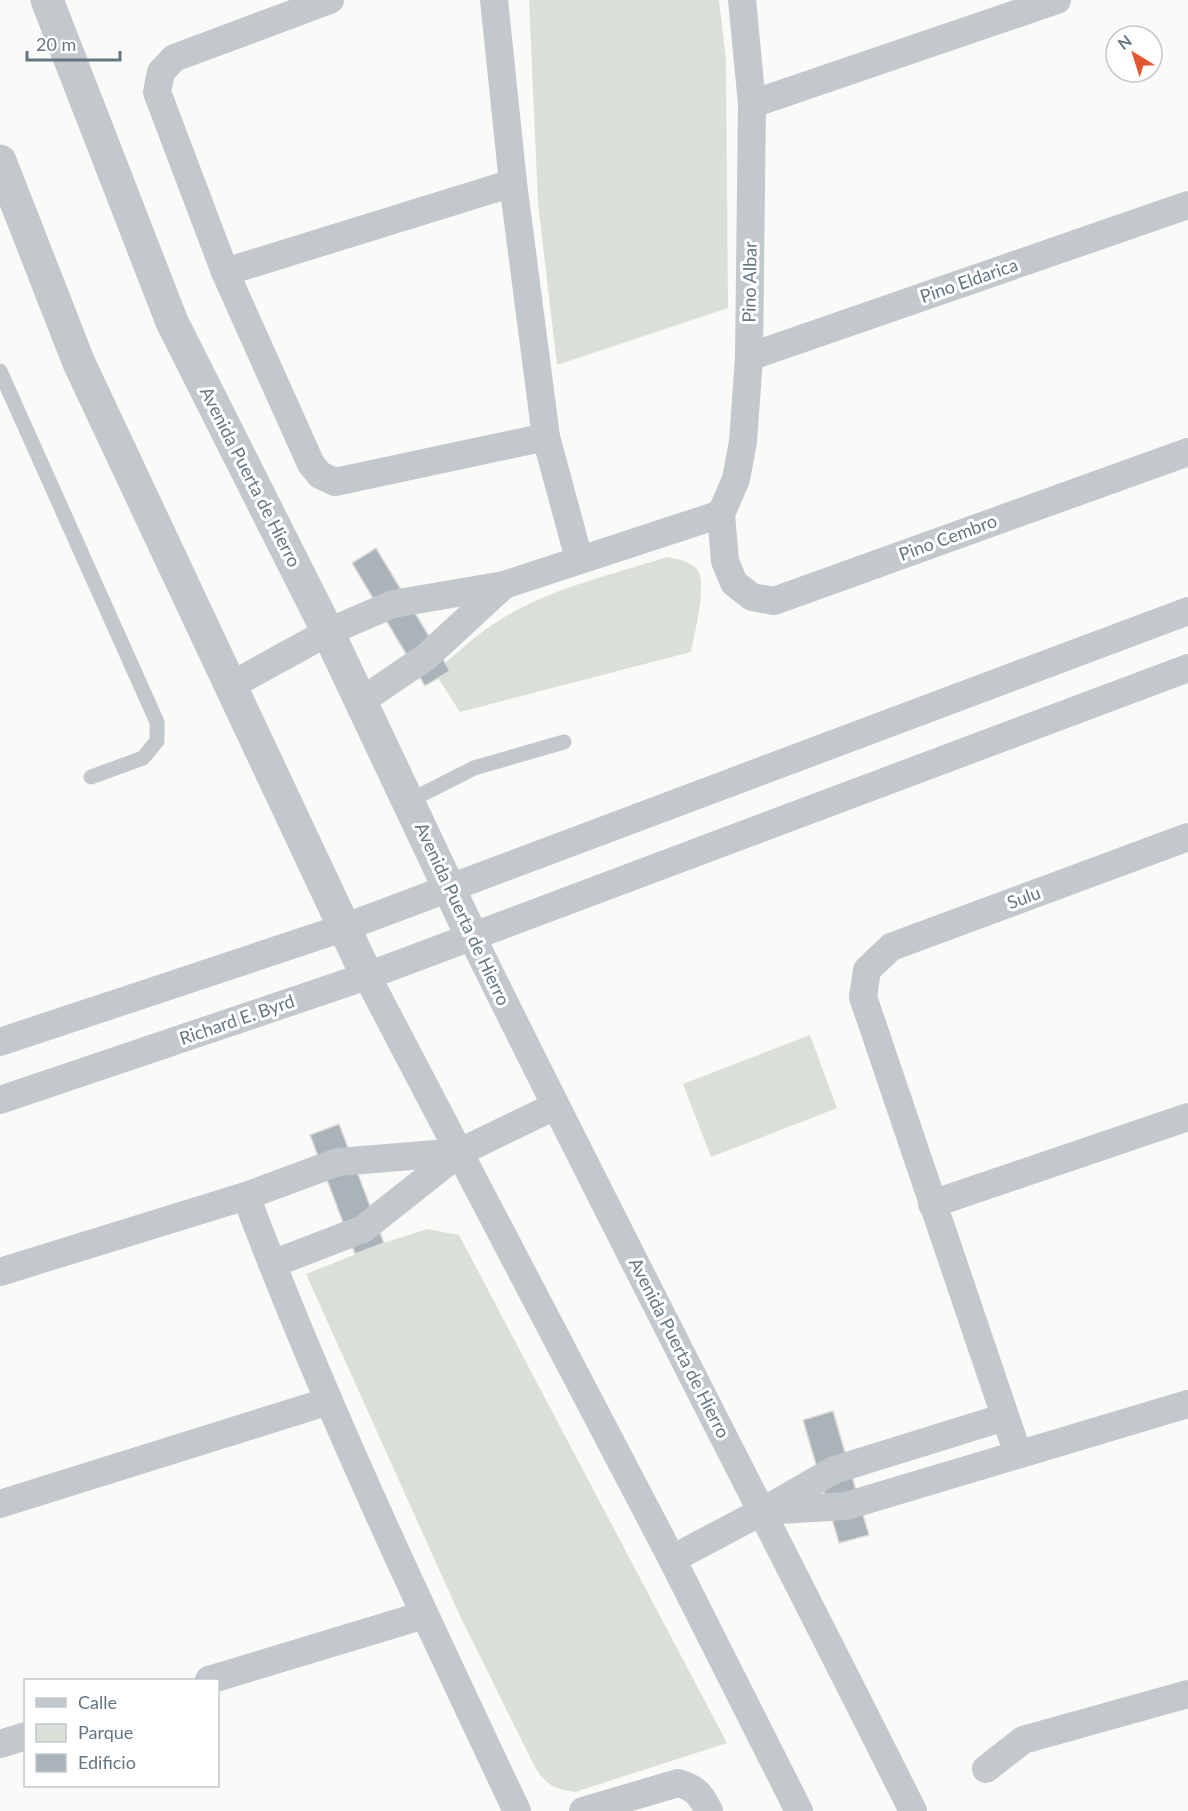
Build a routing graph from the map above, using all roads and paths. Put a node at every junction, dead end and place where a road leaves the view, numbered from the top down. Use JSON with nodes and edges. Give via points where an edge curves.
{"nodes":[{"id":1,"x":47,"y":0,"type":"edge"},
{"id":2,"x":330,"y":0,"type":"edge"},
{"id":3,"x":494,"y":0,"type":"edge"},
{"id":4,"x":742,"y":0,"type":"edge"},
{"id":5,"x":1057,"y":0,"type":"edge"},
{"id":6,"x":753,"y":104,"type":"junction"},
{"id":7,"x":0,"y":161,"type":"edge"},
{"id":8,"x":513,"y":183,"type":"junction"},
{"id":9,"x":1188,"y":205,"type":"edge"},
{"id":10,"x":225,"y":272,"type":"junction"},
{"id":11,"x":749,"y":357,"type":"junction"},
{"id":12,"x":0,"y":371,"type":"edge"},
{"id":13,"x":546,"y":437,"type":"junction"},
{"id":14,"x":1188,"y":452,"type":"edge"},
{"id":15,"x":721,"y":514,"type":"junction"},
{"id":16,"x":579,"y":559,"type":"junction"},
{"id":17,"x":725,"y":561,"type":"joint"},
{"id":18,"x":504,"y":585,"type":"junction"},
{"id":19,"x":1188,"y":611,"type":"edge"},
{"id":20,"x":328,"y":632,"type":"junction"},
{"id":21,"x":1188,"y":668,"type":"edge"},
{"id":22,"x":230,"y":686,"type":"junction"},
{"id":23,"x":361,"y":701,"type":"junction"},
{"id":24,"x":564,"y":742,"type":"dead end"},
{"id":25,"x":91,"y":777,"type":"dead end"},
{"id":26,"x":409,"y":801,"type":"junction"},
{"id":27,"x":1188,"y":837,"type":"edge"},
{"id":28,"x":450,"y":890,"type":"junction"},
{"id":29,"x":343,"y":928,"type":"junction"},
{"id":30,"x":472,"y":938,"type":"junction"},
{"id":31,"x":367,"y":976,"type":"junction"},
{"id":32,"x":0,"y":1042,"type":"edge"},
{"id":33,"x":0,"y":1100,"type":"edge"},
{"id":34,"x":555,"y":1106,"type":"junction"},
{"id":35,"x":1188,"y":1117,"type":"edge"},
{"id":36,"x":460,"y":1152,"type":"junction"},
{"id":37,"x":246,"y":1196,"type":"junction"},
{"id":38,"x":932,"y":1204,"type":"junction"},
{"id":39,"x":272,"y":1264,"type":"junction"},
{"id":40,"x":0,"y":1272,"type":"edge"},
{"id":41,"x":328,"y":1401,"type":"junction"},
{"id":42,"x":1188,"y":1404,"type":"edge"},
{"id":43,"x":1005,"y":1417,"type":"junction"},
{"id":44,"x":1018,"y":1454,"type":"junction"},
{"id":45,"x":0,"y":1504,"type":"edge"},
{"id":46,"x":763,"y":1511,"type":"junction"},
{"id":47,"x":672,"y":1559,"type":"junction"},
{"id":48,"x":424,"y":1615,"type":"junction"},
{"id":49,"x":212,"y":1679,"type":"edge"},
{"id":50,"x":1188,"y":1694,"type":"edge"},
{"id":51,"x":24,"y":1737,"type":"edge"},
{"id":52,"x":0,"y":1744,"type":"edge"},
{"id":53,"x":986,"y":1769,"type":"dead end"},
{"id":54,"x":517,"y":1811,"type":"edge"},
{"id":55,"x":583,"y":1811,"type":"edge"},
{"id":56,"x":709,"y":1811,"type":"edge"},
{"id":57,"x":799,"y":1811,"type":"edge"},
{"id":58,"x":913,"y":1811,"type":"edge"}],
"edges":[{"from":1,"to":20,"type":"street","name":"Avenida Puerta de Hierro","via":[[172,322]]},
{"from":2,"to":10,"type":"street","via":[[174,58],[161,72],[157,92]]},
{"from":3,"to":8,"type":"street"},
{"from":4,"to":6,"type":"street","name":"Pino Albar"},
{"from":5,"to":6,"type":"street"},
{"from":6,"to":11,"type":"street","name":"Pino Albar"},
{"from":7,"to":22,"type":"street","via":[[79,363]]},
{"from":8,"to":10,"type":"street"},
{"from":8,"to":13,"type":"street"},
{"from":9,"to":11,"type":"street","name":"Pino Eldarica"},
{"from":10,"to":13,"type":"street","via":[[311,464],[320,475],[335,482]]},
{"from":11,"to":15,"type":"street","name":"Pino Albar","via":[[743,442],[736,479]]},
{"from":12,"to":25,"type":"lane","via":[[157,722],[157,741],[143,758]]},
{"from":13,"to":16,"type":"street"},
{"from":14,"to":17,"type":"street","name":"Pino Cembro","via":[[774,601],[752,597],[734,583]]},
{"from":15,"to":16,"type":"street"},
{"from":15,"to":17,"type":"street","name":"Pino Albar"},
{"from":16,"to":18,"type":"street"},
{"from":18,"to":20,"type":"street","via":[[393,604]]},
{"from":18,"to":23,"type":"street","via":[[426,657]]},
{"from":19,"to":28,"type":"street"},
{"from":20,"to":22,"type":"street"},
{"from":20,"to":23,"type":"street","name":"Avenida Puerta de Hierro"},
{"from":21,"to":30,"type":"street","name":"Richard E. Byrd"},
{"from":22,"to":29,"type":"street"},
{"from":23,"to":26,"type":"street","name":"Avenida Puerta de Hierro"},
{"from":24,"to":26,"type":"lane","via":[[474,768]]},
{"from":26,"to":28,"type":"street","name":"Avenida Puerta de Hierro"},
{"from":27,"to":38,"type":"street","name":"Sulu","via":[[891,947],[867,970],[863,997]]},
{"from":28,"to":29,"type":"street"},
{"from":28,"to":30,"type":"street","name":"Avenida Puerta de Hierro"},
{"from":29,"to":31,"type":"street"},
{"from":29,"to":32,"type":"street"},
{"from":30,"to":31,"type":"street","name":"Richard E. Byrd"},
{"from":30,"to":34,"type":"street","name":"Avenida Puerta de Hierro"},
{"from":31,"to":33,"type":"street","name":"Richard E. Byrd"},
{"from":31,"to":36,"type":"street"},
{"from":34,"to":36,"type":"street"},
{"from":34,"to":46,"type":"street","name":"Avenida Puerta de Hierro"},
{"from":35,"to":38,"type":"street"},
{"from":36,"to":37,"type":"street","via":[[338,1162]]},
{"from":36,"to":39,"type":"street","via":[[363,1229]]},
{"from":36,"to":47,"type":"street"},
{"from":37,"to":39,"type":"street"},
{"from":37,"to":40,"type":"street"},
{"from":38,"to":43,"type":"street"},
{"from":39,"to":41,"type":"street"},
{"from":41,"to":45,"type":"street"},
{"from":41,"to":48,"type":"street"},
{"from":42,"to":44,"type":"street"},
{"from":43,"to":44,"type":"street"},
{"from":43,"to":46,"type":"street","via":[[834,1470]]},
{"from":44,"to":46,"type":"street","via":[[846,1506]]},
{"from":46,"to":47,"type":"street"},
{"from":46,"to":58,"type":"street","name":"Avenida Puerta de Hierro"},
{"from":47,"to":57,"type":"street"},
{"from":48,"to":49,"type":"street"},
{"from":48,"to":54,"type":"street"},
{"from":50,"to":53,"type":"street","via":[[1023,1740]]},
{"from":51,"to":52,"type":"street"},
{"from":55,"to":56,"type":"street","via":[[678,1783],[699,1793]]}]}
